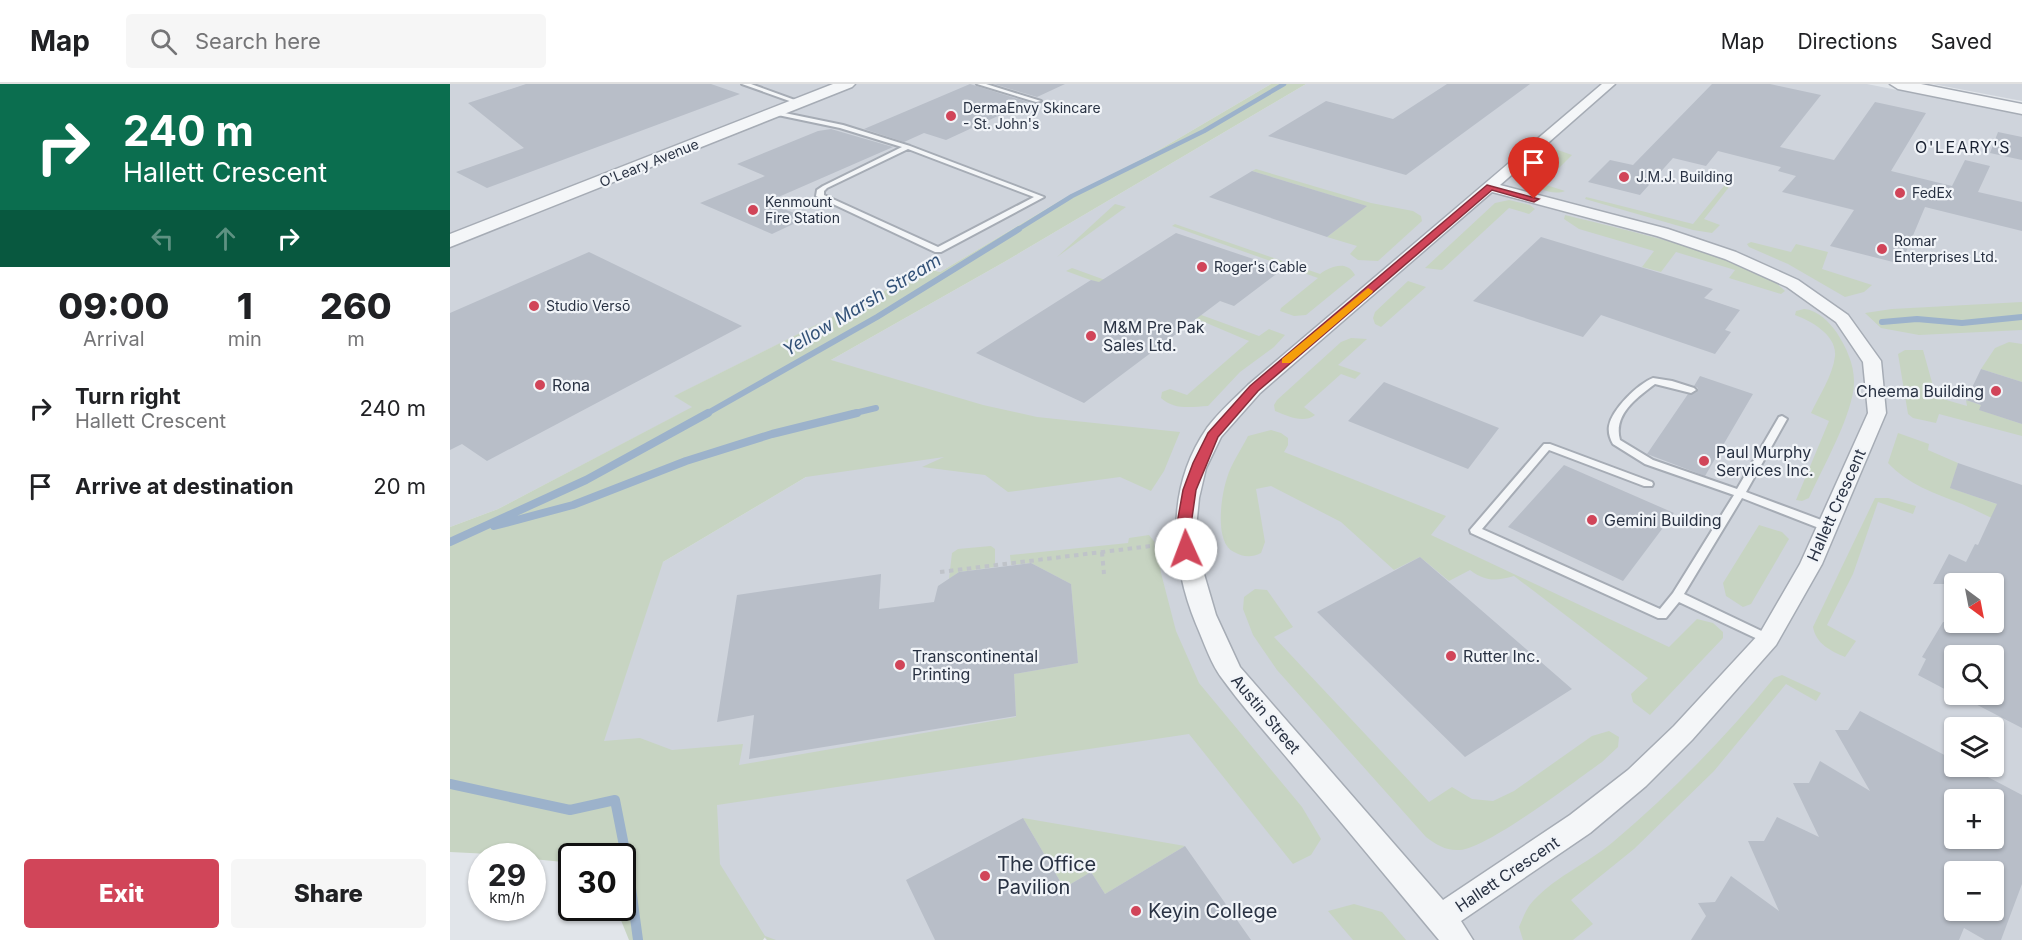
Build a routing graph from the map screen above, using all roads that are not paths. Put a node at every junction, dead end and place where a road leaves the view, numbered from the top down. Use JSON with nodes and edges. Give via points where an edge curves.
{"nodes":[{"id":1,"x":745,"y":84,"type":"edge"},
{"id":2,"x":847,"y":84,"type":"edge"},
{"id":3,"x":980,"y":84,"type":"edge"},
{"id":4,"x":1610,"y":84,"type":"edge"},
{"id":5,"x":1898,"y":84,"type":"edge"},
{"id":6,"x":1038,"y":101,"type":"dead end"},
{"id":7,"x":800,"y":103,"type":"junction"},
{"id":8,"x":2022,"y":109,"type":"edge"},
{"id":9,"x":775,"y":113,"type":"junction"},
{"id":10,"x":908,"y":147,"type":"junction"},
{"id":11,"x":1490,"y":187,"type":"junction"},
{"id":12,"x":450,"y":241,"type":"edge"},
{"id":13,"x":1691,"y":390,"type":"dead end"},
{"id":14,"x":1782,"y":419,"type":"dead end"},
{"id":15,"x":1648,"y":484,"type":"dead end"},
{"id":16,"x":1740,"y":493,"type":"junction"},
{"id":17,"x":1828,"y":527,"type":"junction"},
{"id":18,"x":1677,"y":596,"type":"junction"},
{"id":19,"x":1768,"y":639,"type":"junction"},
{"id":20,"x":1440,"y":919,"type":"junction"},
{"id":21,"x":1458,"y":940,"type":"edge"}],
"edges":[{"from":1,"to":7,"type":"lane"},
{"from":2,"to":7,"type":"street","name":"O'Leary Avenue"},
{"from":3,"to":6,"type":"lane"},
{"from":4,"to":11,"type":"street","name":"Austin Street"},
{"from":5,"to":8,"type":"street"},
{"from":7,"to":9,"type":"street","name":"O'Leary Avenue"},
{"from":9,"to":10,"type":"lane","via":[[841,126]]},
{"from":9,"to":12,"type":"street","name":"O'Leary Avenue"},
{"from":10,"to":10,"type":"lane","via":[[971,169],[1040,197],[938,250],[820,196],[825,187]]},
{"from":11,"to":17,"type":"street","name":"Hallett Crescent","via":[[1717,249],[1792,283],[1837,315],[1866,350],[1880,394],[1877,413]]},
{"from":11,"to":20,"type":"street","name":"Austin Street","via":[[1254,388],[1227,417],[1212,436],[1190,490],[1185,518],[1192,582],[1208,628],[1231,673]]},
{"from":13,"to":16,"type":"lane","via":[[1653,381],[1634,395],[1618,417],[1613,429],[1616,442],[1649,462]]},
{"from":14,"to":16,"type":"lane"},
{"from":15,"to":18,"type":"lane","via":[[1547,446],[1475,530],[1662,615]]},
{"from":16,"to":17,"type":"lane"},
{"from":16,"to":18,"type":"lane"},
{"from":17,"to":19,"type":"street","name":"Hallett Crescent"},
{"from":18,"to":19,"type":"lane"},
{"from":19,"to":20,"type":"street","name":"Hallett Crescent","via":[[1637,778],[1580,824]]},
{"from":20,"to":21,"type":"street","name":"Austin Street"}]}
